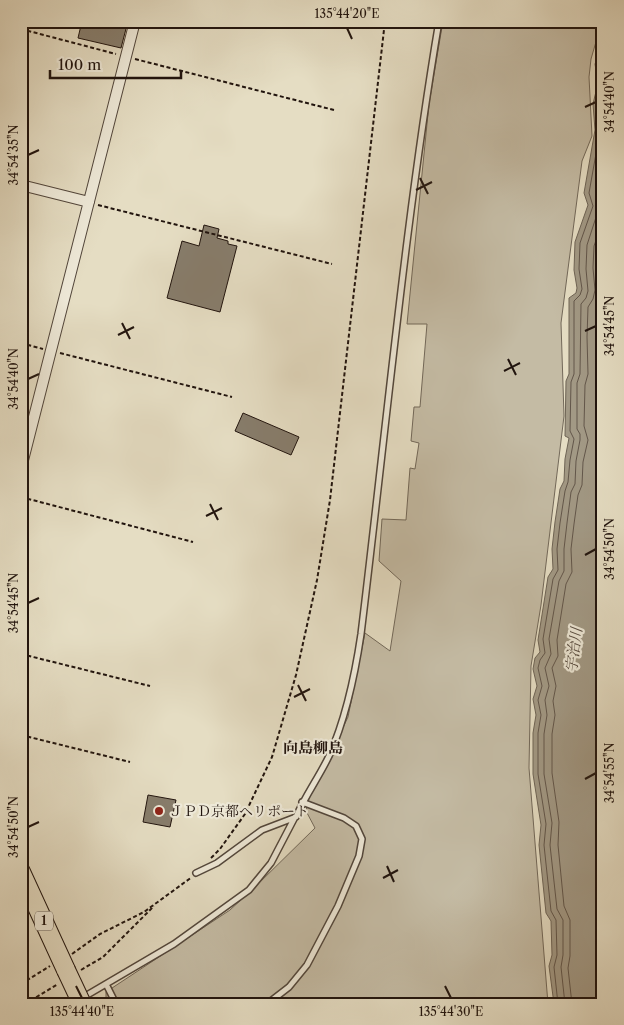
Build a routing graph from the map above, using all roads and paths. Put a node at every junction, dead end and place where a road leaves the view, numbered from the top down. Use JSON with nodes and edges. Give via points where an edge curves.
{"nodes":[{"id":1,"x":135,"y":21,"type":"edge"},
{"id":2,"x":384,"y":21,"type":"edge"},
{"id":3,"x":439,"y":21,"type":"edge"},
{"id":4,"x":21,"y":29,"type":"edge"},
{"id":5,"x":126,"y":56,"type":"junction"},
{"id":6,"x":334,"y":110,"type":"dead end"},
{"id":7,"x":21,"y":185,"type":"edge"},
{"id":8,"x":89,"y":202,"type":"junction"},
{"id":9,"x":332,"y":264,"type":"dead end"},
{"id":10,"x":21,"y":343,"type":"edge"},
{"id":11,"x":51,"y":351,"type":"junction"},
{"id":12,"x":232,"y":397,"type":"dead end"},
{"id":13,"x":21,"y":468,"type":"edge"},
{"id":14,"x":21,"y":497,"type":"edge"},
{"id":15,"x":193,"y":542,"type":"dead end"},
{"id":16,"x":21,"y":654,"type":"edge"},
{"id":17,"x":150,"y":686,"type":"dead end"},
{"id":18,"x":21,"y":735,"type":"edge"},
{"id":19,"x":130,"y":762,"type":"dead end"},
{"id":20,"x":302,"y":802,"type":"junction"},
{"id":21,"x":296,"y":817,"type":"junction"},
{"id":22,"x":21,"y":872,"type":"edge"},
{"id":23,"x":196,"y":873,"type":"junction"},
{"id":24,"x":21,"y":898,"type":"edge"},
{"id":25,"x":157,"y":902,"type":"junction"},
{"id":26,"x":63,"y":970,"type":"junction"},
{"id":27,"x":21,"y":984,"type":"edge"},
{"id":28,"x":106,"y":984,"type":"junction"},
{"id":29,"x":25,"y":1004,"type":"edge"},
{"id":30,"x":71,"y":1004,"type":"edge"},
{"id":31,"x":82,"y":1004,"type":"edge"},
{"id":32,"x":116,"y":1004,"type":"edge"},
{"id":33,"x":267,"y":1004,"type":"edge"}],
"edges":[{"from":1,"to":5,"type":"street"},
{"from":2,"to":23,"type":"path","via":[[330,500],[318,580],[296,675],[272,757],[245,814]]},
{"from":3,"to":20,"type":"lane","via":[[407,247],[356,671],[329,756]]},
{"from":4,"to":5,"type":"path"},
{"from":5,"to":6,"type":"path"},
{"from":5,"to":8,"type":"street"},
{"from":7,"to":8,"type":"street"},
{"from":8,"to":9,"type":"path"},
{"from":8,"to":11,"type":"street"},
{"from":10,"to":11,"type":"path"},
{"from":11,"to":12,"type":"path"},
{"from":11,"to":13,"type":"street"},
{"from":14,"to":15,"type":"path"},
{"from":16,"to":17,"type":"path"},
{"from":18,"to":19,"type":"path"},
{"from":20,"to":21,"type":"lane"},
{"from":20,"to":33,"type":"lane","via":[[356,826],[362,840],[360,856],[307,965]]},
{"from":21,"to":23,"type":"lane","via":[[262,830],[217,863]]},
{"from":21,"to":28,"type":"lane","via":[[271,863],[249,890],[174,944]]},
{"from":22,"to":26,"type":"highway","number":"1"},
{"from":23,"to":25,"type":"path"},
{"from":24,"to":26,"type":"highway","number":"1"},
{"from":25,"to":26,"type":"path","via":[[100,934]]},
{"from":25,"to":26,"type":"path","via":[[103,958]]},
{"from":26,"to":27,"type":"path"},
{"from":26,"to":29,"type":"path"},
{"from":26,"to":30,"type":"highway","number":"1"},
{"from":26,"to":31,"type":"highway","number":"1","bridge":true},
{"from":28,"to":30,"type":"lane"},
{"from":28,"to":32,"type":"lane"}]}
